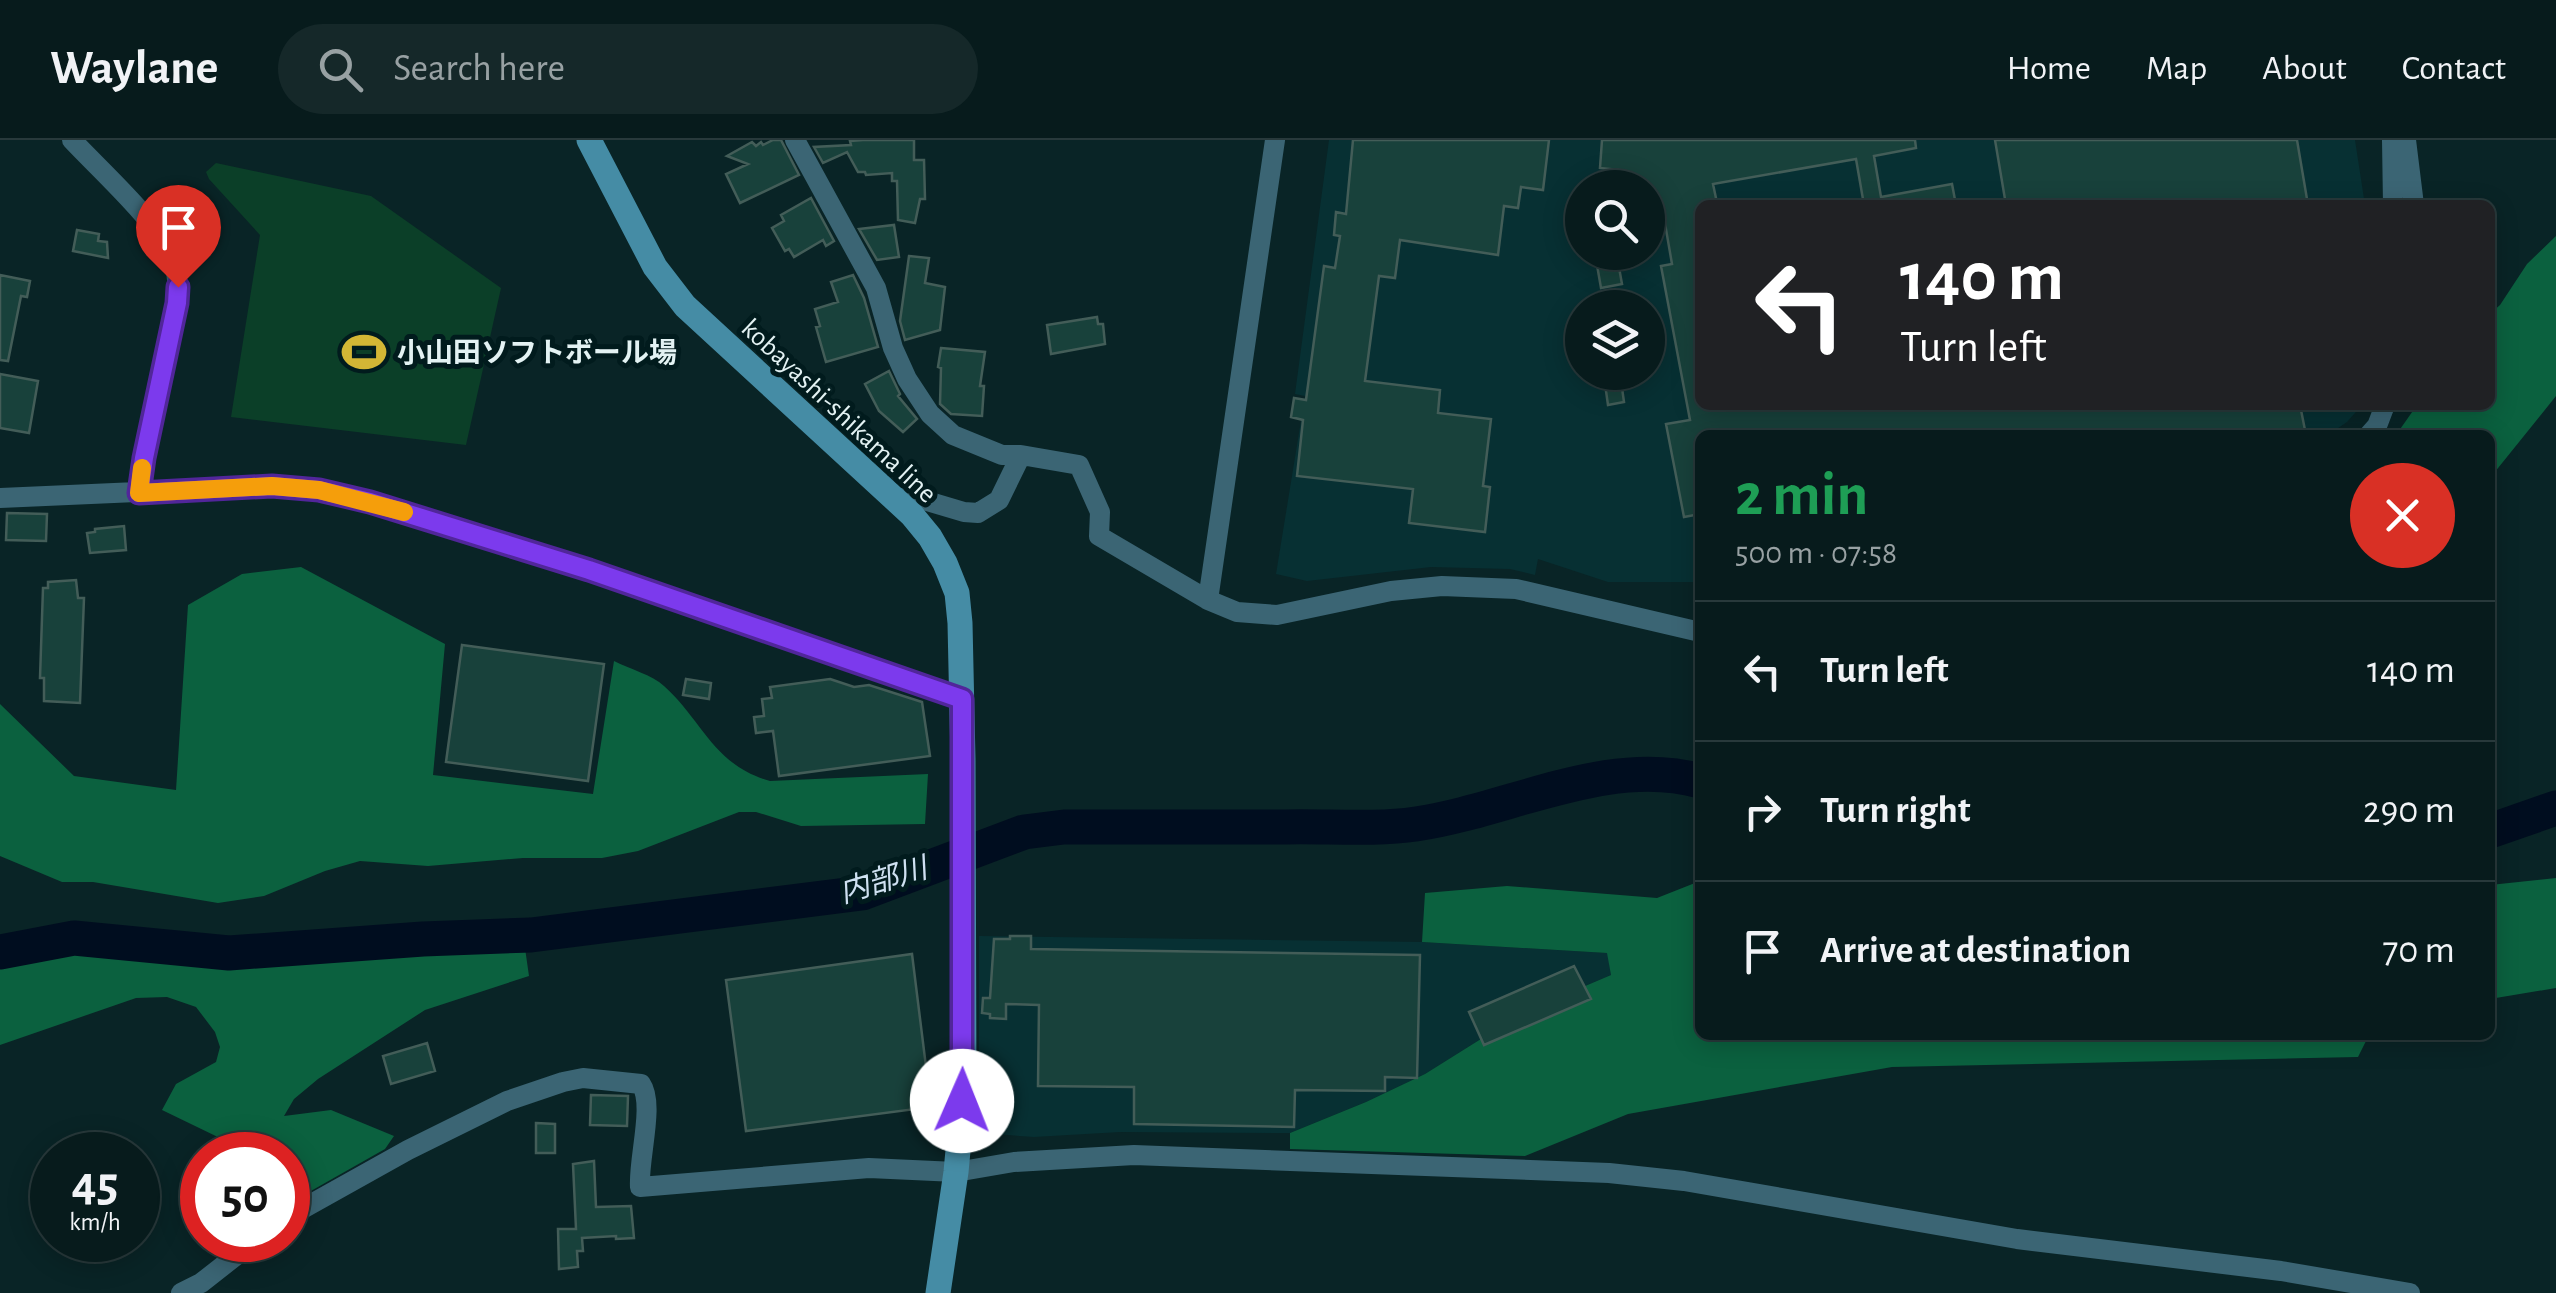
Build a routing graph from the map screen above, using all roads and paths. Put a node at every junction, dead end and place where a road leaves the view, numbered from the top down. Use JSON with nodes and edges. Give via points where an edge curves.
{"nodes":[{"id":1,"x":72,"y":140,"type":"edge"},
{"id":2,"x":589,"y":140,"type":"edge"},
{"id":3,"x":795,"y":140,"type":"edge"},
{"id":4,"x":1254,"y":140,"type":"edge"},
{"id":5,"x":2392,"y":140,"type":"edge"},
{"id":6,"x":2406,"y":140,"type":"edge"},
{"id":7,"x":1275,"y":144,"type":"edge"},
{"id":8,"x":2393,"y":200,"type":"edge"},
{"id":9,"x":2413,"y":200,"type":"edge"},
{"id":10,"x":1021,"y":455,"type":"junction"},
{"id":11,"x":139,"y":493,"type":"junction"},
{"id":12,"x":0,"y":498,"type":"edge"},
{"id":13,"x":894,"y":498,"type":"junction"},
{"id":14,"x":1208,"y":600,"type":"junction"},
{"id":15,"x":1695,"y":631,"type":"edge"},
{"id":16,"x":962,"y":699,"type":"junction"},
{"id":17,"x":956,"y":1172,"type":"junction"},
{"id":18,"x":310,"y":1206,"type":"edge"},
{"id":19,"x":228,"y":1262,"type":"edge"},
{"id":20,"x":180,"y":1293,"type":"edge"},
{"id":21,"x":938,"y":1293,"type":"edge"},
{"id":22,"x":2410,"y":1293,"type":"edge"}],
"edges":[{"from":1,"to":11,"type":"street","via":[[157,231],[177,273],[177,303]]},
{"from":2,"to":13,"type":"main road","name":"kobayashi-shikama line","via":[[655,267],[685,306]]},
{"from":3,"to":10,"type":"street","via":[[876,288],[893,348],[930,414],[953,435],[1002,455]]},
{"from":4,"to":7,"type":"street"},
{"from":5,"to":8,"type":"street"},
{"from":6,"to":9,"type":"street"},
{"from":7,"to":14,"type":"street"},
{"from":10,"to":13,"type":"street","via":[[999,500],[978,513]]},
{"from":10,"to":14,"type":"street","via":[[1079,465],[1100,512],[1100,536]]},
{"from":11,"to":12,"type":"street"},
{"from":11,"to":16,"type":"street","via":[[272,486],[370,502]]},
{"from":13,"to":16,"type":"main road","name":"kobayashi-shikama line","via":[[946,563],[960,623]]},
{"from":14,"to":15,"type":"street","via":[[1238,612],[1277,615],[1391,591],[1516,588]]},
{"from":16,"to":17,"type":"main road","name":"kobayashi-shikama line","via":[[964,1086]]},
{"from":17,"to":18,"type":"street","via":[[869,1168],[640,1187],[647,1093],[641,1084],[583,1078],[485,1111]]},
{"from":17,"to":21,"type":"main road","name":"kobayashi-shikama line"},
{"from":17,"to":22,"type":"street","via":[[1134,1154],[1609,1173]]},
{"from":19,"to":20,"type":"street"}]}
